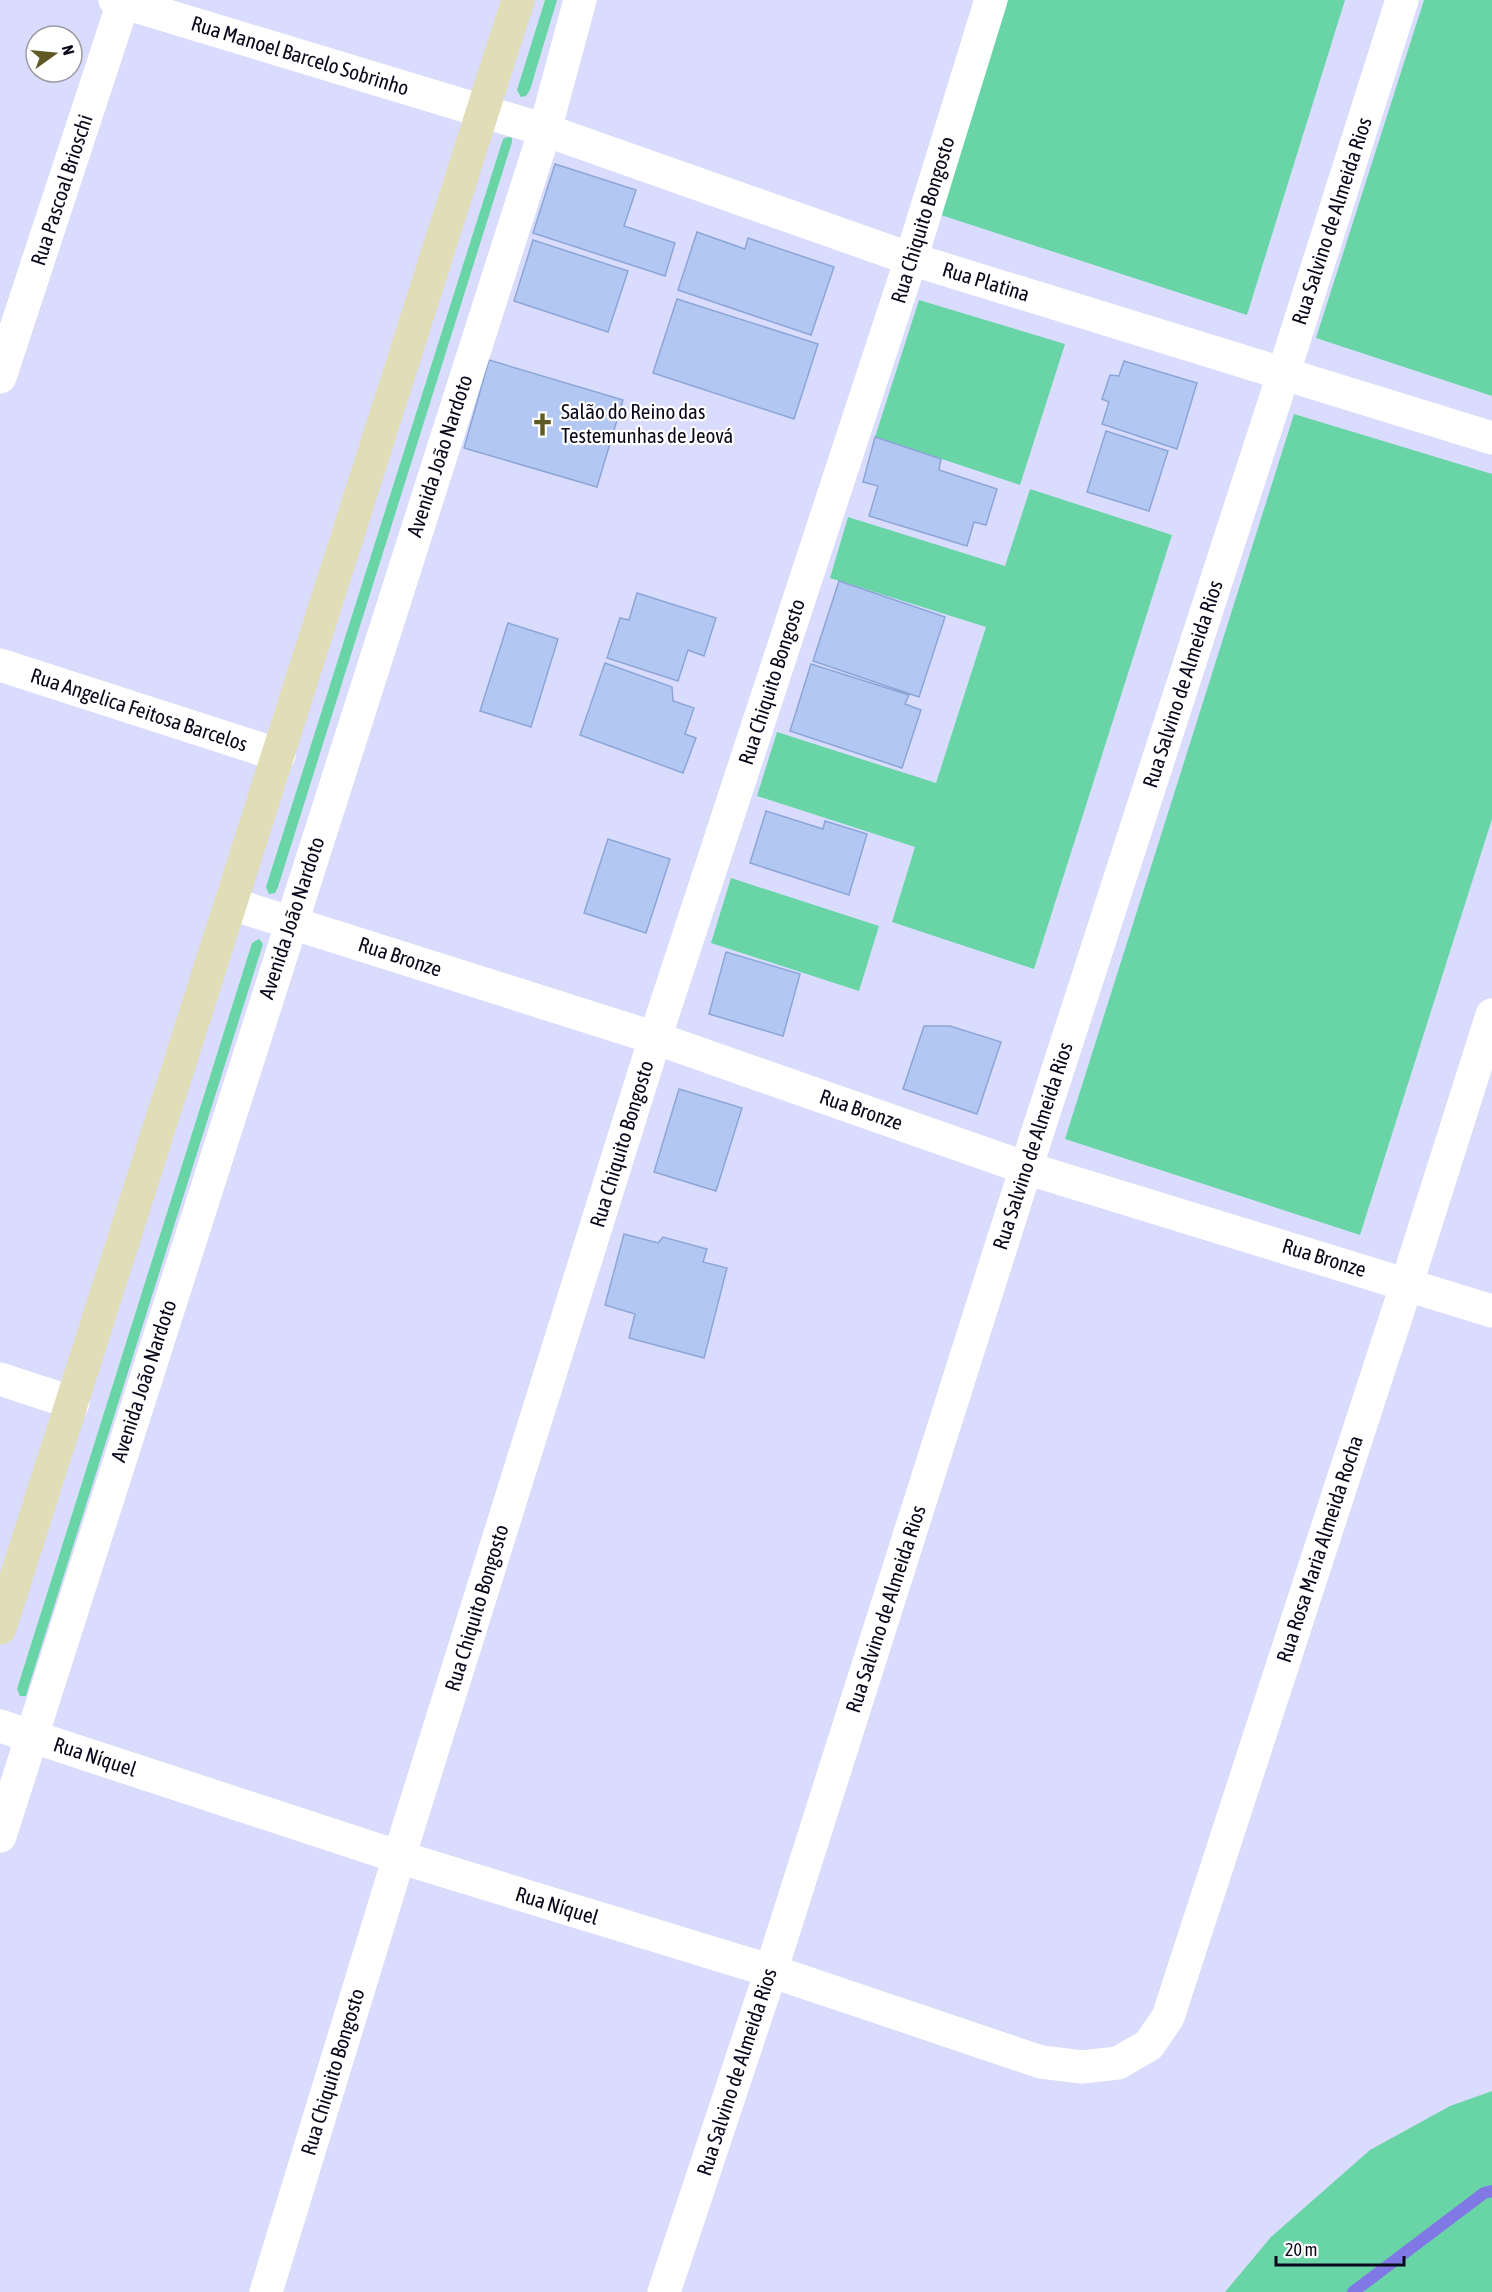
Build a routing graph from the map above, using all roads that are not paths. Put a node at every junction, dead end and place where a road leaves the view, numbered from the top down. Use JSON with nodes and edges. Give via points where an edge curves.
{"nodes":[{"id":1,"x":518,"y":0,"type":"edge"},
{"id":2,"x":580,"y":0,"type":"edge"},
{"id":3,"x":991,"y":0,"type":"edge"},
{"id":4,"x":1402,"y":0,"type":"edge"},
{"id":5,"x":119,"y":1,"type":"edge"},
{"id":6,"x":484,"y":111,"type":"junction"},
{"id":7,"x":544,"y":130,"type":"junction"},
{"id":8,"x":911,"y":259,"type":"junction"},
{"id":9,"x":1284,"y":372,"type":"junction"},
{"id":10,"x":0,"y":377,"type":"edge"},
{"id":11,"x":1492,"y":438,"type":"edge"},
{"id":12,"x":0,"y":665,"type":"edge"},
{"id":13,"x":279,"y":755,"type":"junction"},
{"id":14,"x":232,"y":904,"type":"junction"},
{"id":15,"x":290,"y":922,"type":"junction"},
{"id":16,"x":1492,"y":1015,"type":"edge"},
{"id":17,"x":655,"y":1038,"type":"junction"},
{"id":18,"x":1026,"y":1167,"type":"junction"},
{"id":19,"x":1407,"y":1283,"type":"junction"},
{"id":20,"x":1492,"y":1311,"type":"edge"},
{"id":21,"x":0,"y":1379,"type":"edge"},
{"id":22,"x":73,"y":1403,"type":"junction"},
{"id":23,"x":0,"y":1628,"type":"edge"},
{"id":24,"x":0,"y":1726,"type":"edge"},
{"id":25,"x":32,"y":1736,"type":"junction"},
{"id":26,"x":0,"y":1836,"type":"edge"},
{"id":27,"x":399,"y":1857,"type":"junction"},
{"id":28,"x":771,"y":1971,"type":"junction"},
{"id":29,"x":1118,"y":2063,"type":"joint"},
{"id":30,"x":266,"y":2292,"type":"edge"},
{"id":31,"x":664,"y":2292,"type":"edge"}],
"edges":[{"from":1,"to":6,"type":"street"},
{"from":2,"to":7,"type":"street","name":"Avenida João Nardoto"},
{"from":3,"to":8,"type":"street","name":"Rua Chiquito Bongosto"},
{"from":4,"to":9,"type":"street","name":"Rua Salvino de Almeida Rios"},
{"from":5,"to":6,"type":"street","name":"Rua Manoel Barcelo Sobrinho"},
{"from":5,"to":10,"type":"street","name":"Rua Pascoal Brioschi"},
{"from":6,"to":7,"type":"street","name":"Rua Platina"},
{"from":6,"to":13,"type":"street"},
{"from":7,"to":8,"type":"street","name":"Rua Platina"},
{"from":7,"to":15,"type":"street","name":"Avenida João Nardoto"},
{"from":8,"to":9,"type":"street","name":"Rua Platina"},
{"from":8,"to":17,"type":"street","name":"Rua Chiquito Bongosto"},
{"from":9,"to":11,"type":"street","name":"Rua Platina"},
{"from":9,"to":18,"type":"street","name":"Rua Salvino de Almeida Rios"},
{"from":12,"to":13,"type":"street","name":"Rua Angelica Feitosa Barcelos"},
{"from":13,"to":14,"type":"street"},
{"from":14,"to":15,"type":"street","name":"Rua Bronze"},
{"from":14,"to":22,"type":"street"},
{"from":15,"to":17,"type":"street","name":"Rua Bronze"},
{"from":15,"to":25,"type":"street","name":"Avenida João Nardoto"},
{"from":16,"to":19,"type":"street","name":"Rua Rosa Maria Almeida Rocha"},
{"from":17,"to":18,"type":"street","name":"Rua Bronze"},
{"from":17,"to":27,"type":"street","name":"Rua Chiquito Bongosto"},
{"from":18,"to":19,"type":"street","name":"Rua Bronze"},
{"from":18,"to":28,"type":"street","name":"Rua Salvino de Almeida Rios"},
{"from":19,"to":20,"type":"street","name":"Rua Bronze"},
{"from":19,"to":29,"type":"street","name":"Rua Rosa Maria Almeida Rocha","via":[[1168,2017],[1149,2045]]},
{"from":21,"to":22,"type":"street"},
{"from":22,"to":23,"type":"street"},
{"from":24,"to":25,"type":"street","name":"Rua Níquel"},
{"from":25,"to":26,"type":"street","name":"Avenida João Nardoto"},
{"from":25,"to":27,"type":"street","name":"Rua Níquel"},
{"from":27,"to":28,"type":"street","name":"Rua Níquel"},
{"from":27,"to":30,"type":"street","name":"Rua Chiquito Bongosto"},
{"from":28,"to":29,"type":"street","name":"Rua Níquel","via":[[1041,2062],[1083,2067]]},
{"from":28,"to":31,"type":"street","name":"Rua Salvino de Almeida Rios"}]}
